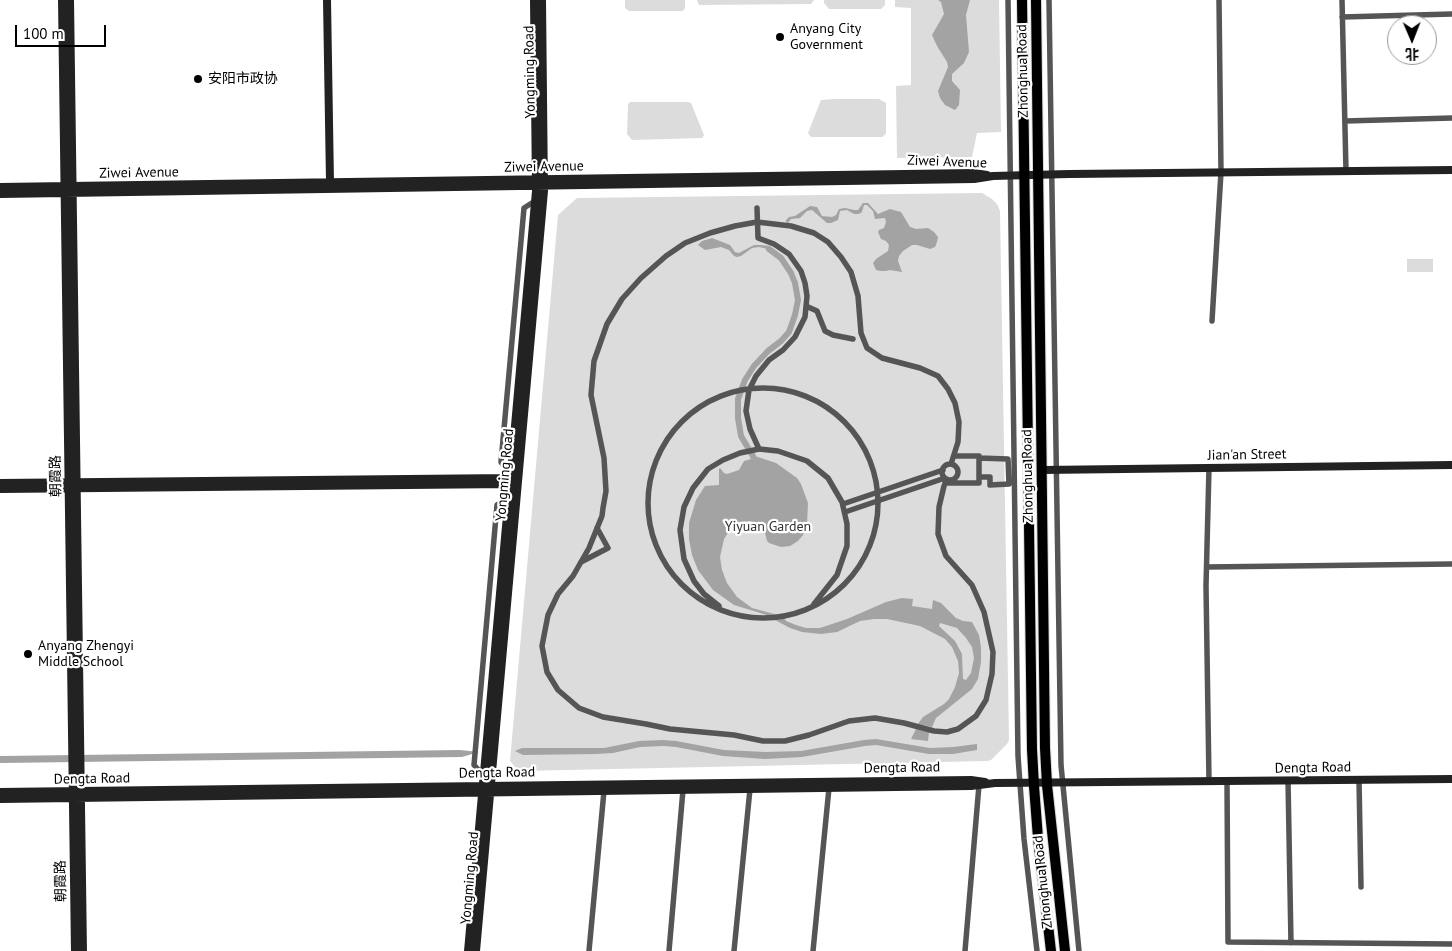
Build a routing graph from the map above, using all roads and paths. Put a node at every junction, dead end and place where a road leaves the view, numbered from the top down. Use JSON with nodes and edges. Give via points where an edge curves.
{"nodes":[{"id":1,"x":62,"y":0,"type":"edge"},
{"id":2,"x":70,"y":0,"type":"edge"},
{"id":3,"x":327,"y":0,"type":"edge"},
{"id":4,"x":534,"y":0,"type":"edge"},
{"id":5,"x":542,"y":0,"type":"edge"},
{"id":6,"x":1008,"y":0,"type":"edge"},
{"id":7,"x":1022,"y":0,"type":"edge"},
{"id":8,"x":1036,"y":0,"type":"edge"},
{"id":9,"x":1049,"y":0,"type":"edge"},
{"id":10,"x":1219,"y":0,"type":"edge"},
{"id":11,"x":1342,"y":0,"type":"edge"},
{"id":12,"x":1452,"y":14,"type":"edge"},
{"id":13,"x":1342,"y":17,"type":"junction"},
{"id":14,"x":1452,"y":118,"type":"edge"},
{"id":15,"x":1345,"y":121,"type":"junction"},
{"id":16,"x":1452,"y":170,"type":"edge"},
{"id":17,"x":1346,"y":171,"type":"junction"},
{"id":18,"x":1221,"y":172,"type":"junction"},
{"id":19,"x":1038,"y":174,"type":"junction"},
{"id":20,"x":1052,"y":174,"type":"junction"},
{"id":21,"x":1011,"y":175,"type":"junction"},
{"id":22,"x":1025,"y":175,"type":"junction"},
{"id":23,"x":330,"y":182,"type":"junction"},
{"id":24,"x":540,"y":182,"type":"junction"},
{"id":25,"x":0,"y":187,"type":"edge"},
{"id":26,"x":68,"y":189,"type":"junction"},
{"id":27,"x":0,"y":194,"type":"edge"},
{"id":28,"x":757,"y":208,"type":"dead end"},
{"id":29,"x":757,"y":222,"type":"junction"},
{"id":30,"x":806,"y":306,"type":"junction"},
{"id":31,"x":1212,"y":321,"type":"dead end"},
{"id":32,"x":853,"y":339,"type":"dead end"},
{"id":33,"x":749,"y":390,"type":"junction"},
{"id":34,"x":755,"y":450,"type":"junction"},
{"id":35,"x":954,"y":456,"type":"junction"},
{"id":36,"x":979,"y":458,"type":"junction"},
{"id":37,"x":951,"y":464,"type":"junction"},
{"id":38,"x":1452,"y":464,"type":"edge"},
{"id":39,"x":1209,"y":468,"type":"junction"},
{"id":40,"x":942,"y":470,"type":"junction"},
{"id":41,"x":1042,"y":470,"type":"junction"},
{"id":42,"x":1056,"y":470,"type":"junction"},
{"id":43,"x":979,"y":477,"type":"junction"},
{"id":44,"x":510,"y":479,"type":"junction"},
{"id":45,"x":946,"y":480,"type":"junction"},
{"id":46,"x":0,"y":483,"type":"edge"},
{"id":47,"x":72,"y":485,"type":"junction"},
{"id":48,"x":0,"y":489,"type":"edge"},
{"id":49,"x":877,"y":493,"type":"junction"},
{"id":50,"x":877,"y":501,"type":"junction"},
{"id":51,"x":843,"y":504,"type":"junction"},
{"id":52,"x":845,"y":512,"type":"junction"},
{"id":53,"x":597,"y":528,"type":"junction"},
{"id":54,"x":581,"y":562,"type":"junction"},
{"id":55,"x":1452,"y":564,"type":"edge"},
{"id":56,"x":1207,"y":567,"type":"junction"},
{"id":57,"x":812,"y":606,"type":"junction"},
{"id":58,"x":728,"y":612,"type":"junction"},
{"id":59,"x":1452,"y":779,"type":"edge"},
{"id":60,"x":1288,"y":780,"type":"junction"},
{"id":61,"x":1360,"y":780,"type":"junction"},
{"id":62,"x":1209,"y":781,"type":"junction"},
{"id":63,"x":1227,"y":781,"type":"junction"},
{"id":64,"x":995,"y":783,"type":"junction"},
{"id":65,"x":1020,"y":783,"type":"junction"},
{"id":66,"x":1034,"y":783,"type":"junction"},
{"id":67,"x":1047,"y":783,"type":"junction"},
{"id":68,"x":1062,"y":783,"type":"junction"},
{"id":69,"x":979,"y":785,"type":"junction"},
{"id":70,"x":829,"y":788,"type":"junction"},
{"id":71,"x":487,"y":789,"type":"junction"},
{"id":72,"x":750,"y":789,"type":"junction"},
{"id":73,"x":684,"y":790,"type":"junction"},
{"id":74,"x":604,"y":791,"type":"junction"},
{"id":75,"x":0,"y":792,"type":"edge"},
{"id":76,"x":77,"y":795,"type":"junction"},
{"id":77,"x":0,"y":799,"type":"edge"},
{"id":78,"x":1361,"y":887,"type":"dead end"},
{"id":79,"x":1291,"y":943,"type":"junction"},
{"id":80,"x":1300,"y":943,"type":"junction"},
{"id":81,"x":1366,"y":943,"type":"junction"},
{"id":82,"x":1452,"y":944,"type":"edge"},
{"id":83,"x":75,"y":951,"type":"edge"},
{"id":84,"x":83,"y":951,"type":"edge"},
{"id":85,"x":468,"y":951,"type":"edge"},
{"id":86,"x":476,"y":951,"type":"edge"},
{"id":87,"x":589,"y":951,"type":"edge"},
{"id":88,"x":669,"y":951,"type":"edge"},
{"id":89,"x":734,"y":951,"type":"edge"},
{"id":90,"x":813,"y":951,"type":"edge"},
{"id":91,"x":965,"y":951,"type":"edge"},
{"id":92,"x":1037,"y":951,"type":"edge"},
{"id":93,"x":1051,"y":951,"type":"edge"},
{"id":94,"x":1064,"y":951,"type":"edge"},
{"id":95,"x":1079,"y":951,"type":"edge"},
{"id":96,"x":1300,"y":951,"type":"edge"},
{"id":97,"x":1366,"y":951,"type":"edge"}],
"edges":[{"from":1,"to":26,"type":"street","name":"朝霞路"},
{"from":2,"to":26,"type":"street","name":"朝霞路"},
{"from":3,"to":23,"type":"street"},
{"from":4,"to":24,"type":"street","name":"Yongming Road"},
{"from":5,"to":24,"type":"street","name":"Yongming Road"},
{"from":6,"to":21,"type":"street"},
{"from":7,"to":22,"type":"highway","name":"Zhonghua Road"},
{"from":8,"to":19,"type":"highway","name":"Zhonghua Road"},
{"from":9,"to":20,"type":"street"},
{"from":10,"to":18,"type":"street"},
{"from":11,"to":13,"type":"street"},
{"from":12,"to":13,"type":"street"},
{"from":13,"to":15,"type":"street"},
{"from":14,"to":15,"type":"street"},
{"from":15,"to":17,"type":"street"},
{"from":16,"to":17,"type":"street","name":"Ziwei Avenue"},
{"from":17,"to":18,"type":"street","name":"Ziwei Avenue"},
{"from":18,"to":20,"type":"street","name":"Ziwei Avenue"},
{"from":18,"to":31,"type":"street"},
{"from":19,"to":20,"type":"street","name":"Ziwei Avenue"},
{"from":19,"to":22,"type":"street","name":"Ziwei Avenue"},
{"from":19,"to":41,"type":"highway","name":"Zhonghua Road"},
{"from":20,"to":42,"type":"street"},
{"from":21,"to":22,"type":"street","name":"Ziwei Avenue"},
{"from":21,"to":24,"type":"street","name":"Ziwei Avenue","via":[[974,173]]},
{"from":21,"to":65,"type":"street"},
{"from":22,"to":66,"type":"highway","name":"Zhonghua Road"},
{"from":23,"to":24,"type":"street","name":"Ziwei Avenue"},
{"from":23,"to":26,"type":"street","name":"Ziwei Avenue"},
{"from":24,"to":26,"type":"street","name":"Ziwei Avenue"},
{"from":24,"to":44,"type":"street","name":"Yongming Road","via":[[535,201]]},
{"from":24,"to":71,"type":"street","name":"Yongming Road"},
{"from":25,"to":26,"type":"street","name":"Ziwei Avenue"},
{"from":26,"to":27,"type":"street","name":"Ziwei Avenue"},
{"from":26,"to":47,"type":"street","name":"朝霞路"},
{"from":28,"to":29,"type":"street"},
{"from":29,"to":30,"type":"street","via":[[758,238],[789,254],[801,271]]},
{"from":29,"to":35,"type":"street","via":[[791,226],[814,233],[828,242],[841,257],[856,288],[861,333],[867,348],[882,358],[938,376],[948,389],[959,422]]},
{"from":29,"to":53,"type":"street","via":[[710,233],[679,247],[641,278],[607,324],[594,362],[591,395],[604,458],[606,491]]},
{"from":30,"to":32,"type":"street","via":[[817,311],[825,331],[833,336]]},
{"from":30,"to":33,"type":"street","via":[[805,317],[795,336],[769,360]]},
{"from":33,"to":34,"type":"street","via":[[746,411]]},
{"from":33,"to":49,"type":"street","via":[[784,390],[828,408],[857,437],[868,459]]},
{"from":33,"to":58,"type":"street","via":[[724,395],[692,412],[679,425],[658,457],[650,495],[649,513],[656,548],[664,566],[702,601]]},
{"from":34,"to":51,"type":"street","via":[[778,451],[807,461],[828,478]]},
{"from":34,"to":58,"type":"street","via":[[723,460],[708,469],[693,488],[684,507],[680,530],[684,559],[694,581],[704,594]]},
{"from":35,"to":36,"type":"street"},
{"from":35,"to":37,"type":"street"},
{"from":36,"to":43,"type":"street"},
{"from":36,"to":43,"type":"street","via":[[1008,458],[1009,484],[990,485],[990,477]]},
{"from":37,"to":40,"type":"street"},
{"from":37,"to":45,"type":"street","via":[[956,466],[957,476]]},
{"from":38,"to":39,"type":"street","name":"Jian'an Street"},
{"from":39,"to":42,"type":"street","name":"Jian'an Street"},
{"from":39,"to":56,"type":"street"},
{"from":40,"to":45,"type":"street"},
{"from":40,"to":49,"type":"street"},
{"from":41,"to":42,"type":"street","name":"Jian'an Street"},
{"from":41,"to":67,"type":"highway","name":"Zhonghua Road"},
{"from":42,"to":68,"type":"street"},
{"from":43,"to":45,"type":"street","via":[[979,483]]},
{"from":44,"to":47,"type":"street"},
{"from":44,"to":71,"type":"street","name":"Yongming Road","via":[[484,776]]},
{"from":45,"to":50,"type":"street"},
{"from":45,"to":54,"type":"street","via":[[938,507],[938,534],[946,556],[972,585],[984,612],[993,652],[986,700],[976,716],[958,729],[947,732],[875,718],[849,721],[785,742],[763,741],[670,729],[603,717],[578,708],[558,690],[547,672],[542,646],[548,614]]},
{"from":46,"to":47,"type":"street"},
{"from":47,"to":48,"type":"street"},
{"from":47,"to":76,"type":"street","name":"朝霞路"},
{"from":49,"to":50,"type":"street"},
{"from":49,"to":51,"type":"street"},
{"from":50,"to":52,"type":"street"},
{"from":50,"to":57,"type":"street","via":[[872,542],[863,560],[838,591]]},
{"from":51,"to":52,"type":"street"},
{"from":52,"to":57,"type":"street","via":[[847,546],[837,575]]},
{"from":53,"to":54,"type":"street"},
{"from":53,"to":54,"type":"street","via":[[608,548]]},
{"from":55,"to":56,"type":"street"},
{"from":56,"to":62,"type":"street"},
{"from":57,"to":58,"type":"street","via":[[770,619]]},
{"from":59,"to":61,"type":"street","name":"Dengta Road"},
{"from":60,"to":61,"type":"street","name":"Dengta Road"},
{"from":60,"to":63,"type":"street","name":"Dengta Road"},
{"from":60,"to":79,"type":"street"},
{"from":61,"to":78,"type":"street"},
{"from":62,"to":63,"type":"street","name":"Dengta Road"},
{"from":62,"to":68,"type":"street","name":"Dengta Road"},
{"from":63,"to":79,"type":"street","via":[[1228,942]]},
{"from":64,"to":65,"type":"street","name":"Dengta Road"},
{"from":64,"to":69,"type":"street","name":"Dengta Road"},
{"from":64,"to":71,"type":"street","name":"Dengta Road","via":[[971,780]]},
{"from":65,"to":66,"type":"street","name":"Dengta Road"},
{"from":65,"to":92,"type":"street"},
{"from":66,"to":67,"type":"street","name":"Dengta Road"},
{"from":66,"to":93,"type":"highway","name":"Zhonghua Road"},
{"from":67,"to":68,"type":"street","name":"Dengta Road"},
{"from":67,"to":94,"type":"highway","name":"Zhonghua Road"},
{"from":68,"to":95,"type":"street"},
{"from":69,"to":70,"type":"street","name":"Dengta Road"},
{"from":69,"to":91,"type":"street"},
{"from":70,"to":72,"type":"street","name":"Dengta Road"},
{"from":70,"to":90,"type":"street"},
{"from":71,"to":74,"type":"street","name":"Dengta Road"},
{"from":71,"to":76,"type":"street","name":"Dengta Road"},
{"from":71,"to":85,"type":"street","name":"Yongming Road"},
{"from":71,"to":86,"type":"street","name":"Yongming Road"},
{"from":72,"to":73,"type":"street","name":"Dengta Road"},
{"from":72,"to":89,"type":"street"},
{"from":73,"to":74,"type":"street","name":"Dengta Road"},
{"from":73,"to":88,"type":"street"},
{"from":74,"to":87,"type":"street"},
{"from":75,"to":76,"type":"street","name":"Dengta Road"},
{"from":76,"to":77,"type":"street","name":"Dengta Road"},
{"from":76,"to":83,"type":"street","name":"朝霞路"},
{"from":76,"to":84,"type":"street","name":"朝霞路"},
{"from":79,"to":80,"type":"street"},
{"from":80,"to":81,"type":"street"},
{"from":80,"to":96,"type":"street"},
{"from":81,"to":82,"type":"street"},
{"from":81,"to":97,"type":"street"}]}
